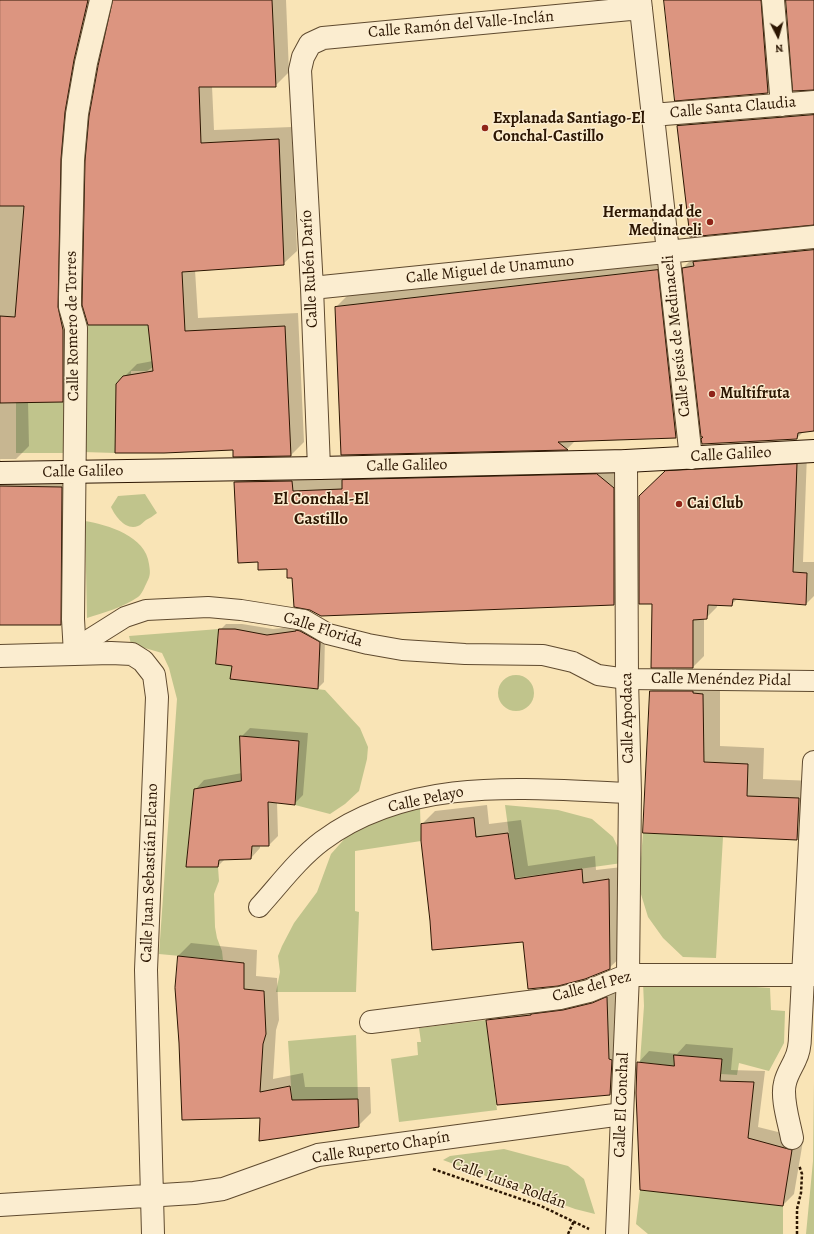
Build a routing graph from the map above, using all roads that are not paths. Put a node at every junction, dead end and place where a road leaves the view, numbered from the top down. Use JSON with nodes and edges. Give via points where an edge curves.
{"nodes":[{"id":1,"x":101,"y":0,"type":"edge"},
{"id":2,"x":773,"y":0,"type":"edge"},
{"id":3,"x":641,"y":4,"type":"edge"},
{"id":4,"x":300,"y":70,"type":"joint"},
{"id":5,"x":814,"y":102,"type":"edge"},
{"id":6,"x":782,"y":105,"type":"junction"},
{"id":7,"x":652,"y":115,"type":"junction"},
{"id":8,"x":814,"y":237,"type":"edge"},
{"id":9,"x":668,"y":251,"type":"junction"},
{"id":10,"x":312,"y":288,"type":"junction"},
{"id":11,"x":814,"y":450,"type":"edge"},
{"id":12,"x":690,"y":458,"type":"junction"},
{"id":13,"x":626,"y":461,"type":"junction"},
{"id":14,"x":318,"y":468,"type":"junction"},
{"id":15,"x":0,"y":472,"type":"edge"},
{"id":16,"x":74,"y":472,"type":"junction"},
{"id":17,"x":75,"y":654,"type":"junction"},
{"id":18,"x":0,"y":656,"type":"edge"},
{"id":19,"x":627,"y":679,"type":"junction"},
{"id":20,"x":814,"y":681,"type":"edge"},
{"id":21,"x":814,"y":762,"type":"edge"},
{"id":22,"x":630,"y":792,"type":"junction"},
{"id":23,"x":259,"y":907,"type":"dead end"},
{"id":24,"x":628,"y":975,"type":"junction"},
{"id":25,"x":809,"y":975,"type":"edge"},
{"id":26,"x":371,"y":1022,"type":"dead end"},
{"id":27,"x":622,"y":1114,"type":"junction"},
{"id":28,"x":792,"y":1138,"type":"road end"},
{"id":29,"x":152,"y":1195,"type":"junction"},
{"id":30,"x":0,"y":1205,"type":"edge"},
{"id":31,"x":153,"y":1234,"type":"edge"},
{"id":32,"x":617,"y":1234,"type":"edge"}],
"edges":[{"from":1,"to":16,"type":"street","name":"Calle Romero de Torres","via":[[86,63],[76,122],[73,160],[70,307],[76,328]]},
{"from":2,"to":6,"type":"street"},
{"from":3,"to":4,"type":"street","name":"Calle Ramón del Valle-Inclán","via":[[323,38],[310,44]]},
{"from":3,"to":7,"type":"street","name":"Calle Jesús de Medinaceli"},
{"from":4,"to":10,"type":"street","name":"Calle Rubén Darío"},
{"from":5,"to":6,"type":"street","name":"Calle Santa Claudia"},
{"from":6,"to":7,"type":"street","name":"Calle Santa Claudia"},
{"from":7,"to":9,"type":"street","name":"Calle Jesús de Medinaceli"},
{"from":8,"to":9,"type":"street","name":"Calle Miguel de Unamuno"},
{"from":9,"to":10,"type":"street","name":"Calle Miguel de Unamuno"},
{"from":9,"to":12,"type":"street","name":"Calle Jesús de Medinaceli"},
{"from":10,"to":14,"type":"street","name":"Calle Rubén Darío"},
{"from":11,"to":12,"type":"street","name":"Calle Galileo"},
{"from":12,"to":13,"type":"street","name":"Calle Galileo"},
{"from":13,"to":14,"type":"street","name":"Calle Galileo"},
{"from":13,"to":19,"type":"street","name":"Calle Apodaca"},
{"from":14,"to":16,"type":"street","name":"Calle Galileo"},
{"from":15,"to":16,"type":"street","name":"Calle Galileo"},
{"from":16,"to":17,"type":"street","name":"Calle Romero de Torres"},
{"from":17,"to":18,"type":"street","name":"Calle Juan Sebastián Elcano"},
{"from":17,"to":19,"type":"lane","name":"Calle Florida","via":[[90,639],[125,617],[146,610],[208,607],[304,620],[328,634],[402,650],[543,655],[573,662],[598,675]]},
{"from":17,"to":29,"type":"street","name":"Calle Juan Sebastián Elcano","via":[[132,654],[143,661],[154,675],[157,697],[146,970]]},
{"from":19,"to":20,"type":"lane","name":"Calle Menéndez Pidal"},
{"from":19,"to":22,"type":"street","name":"Calle Apodaca"},
{"from":21,"to":25,"type":"street"},
{"from":22,"to":23,"type":"lane","name":"Calle Pelayo","via":[[462,790],[383,808],[346,825],[321,842],[293,868]]},
{"from":22,"to":24,"type":"street","name":"Calle Apodaca"},
{"from":24,"to":25,"type":"street","name":"Calle del Pez"},
{"from":24,"to":26,"type":"street","name":"Calle del Pez","via":[[589,991],[560,998]]},
{"from":24,"to":27,"type":"street","name":"Calle El Conchal"},
{"from":25,"to":28,"type":"street","via":[[799,1048],[785,1083],[784,1095]]},
{"from":27,"to":29,"type":"street","name":"Calle Ruperto Chapín","via":[[318,1155],[223,1189]]},
{"from":27,"to":32,"type":"street","name":"Calle El Conchal"},
{"from":29,"to":30,"type":"street","name":"Calle Ruperto Chapín"},
{"from":29,"to":31,"type":"street","name":"Calle Juan Sebastián Elcano"}]}
